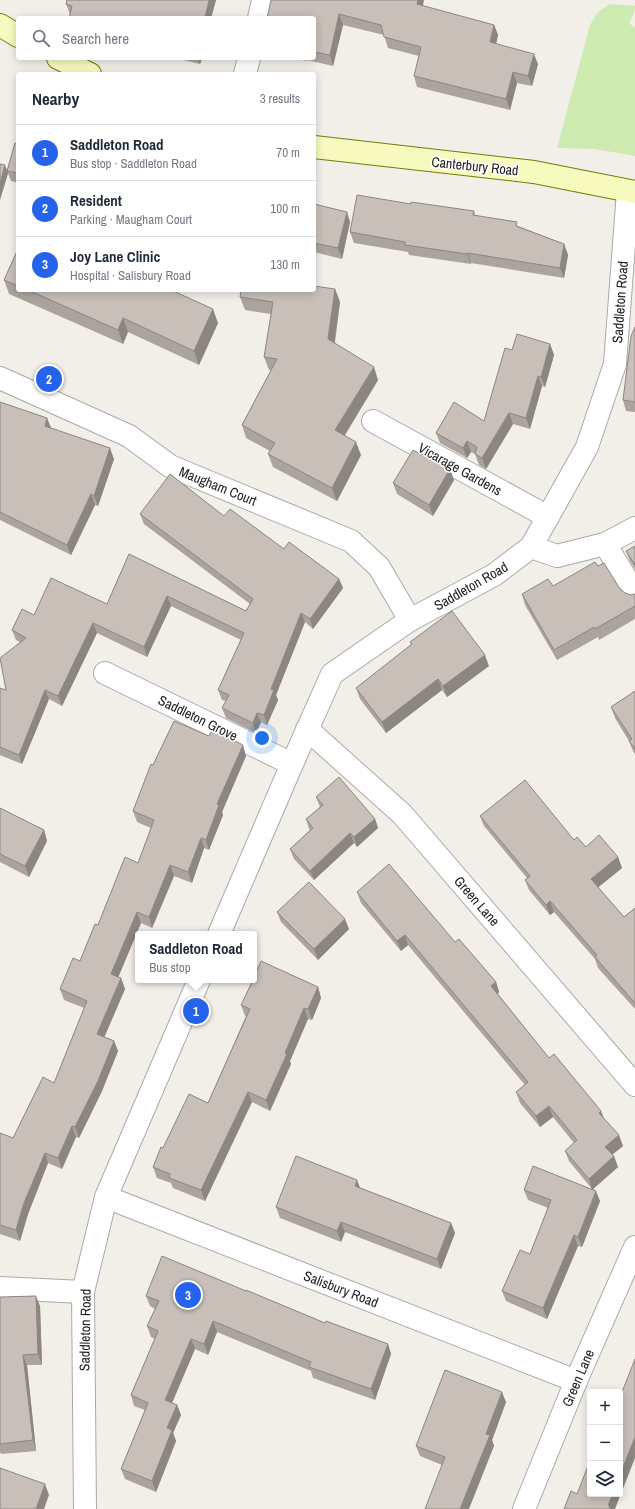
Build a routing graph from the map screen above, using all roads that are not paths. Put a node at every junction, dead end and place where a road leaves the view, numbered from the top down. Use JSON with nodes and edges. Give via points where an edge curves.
{"nodes":[{"id":1,"x":263,"y":0,"type":"edge"},
{"id":2,"x":259,"y":16,"type":"edge"},
{"id":3,"x":0,"y":25,"type":"edge"},
{"id":4,"x":16,"y":35,"type":"edge"},
{"id":5,"x":62,"y":60,"type":"edge"},
{"id":6,"x":248,"y":60,"type":"edge"},
{"id":7,"x":86,"y":72,"type":"edge"},
{"id":8,"x":246,"y":72,"type":"edge"},
{"id":9,"x":316,"y":147,"type":"edge"},
{"id":10,"x":631,"y":191,"type":"edge"},
{"id":11,"x":0,"y":378,"type":"edge"},
{"id":12,"x":373,"y":421,"type":"dead end"},
{"id":13,"x":548,"y":517,"type":"junction"},
{"id":14,"x":635,"y":528,"type":"edge"},
{"id":15,"x":605,"y":544,"type":"junction"},
{"id":16,"x":531,"y":547,"type":"junction"},
{"id":17,"x":635,"y":592,"type":"edge"},
{"id":18,"x":410,"y":620,"type":"junction"},
{"id":19,"x":105,"y":673,"type":"dead end"},
{"id":20,"x":307,"y":729,"type":"junction"},
{"id":21,"x":292,"y":764,"type":"junction"},
{"id":22,"x":220,"y":931,"type":"edge"},
{"id":23,"x":198,"y":983,"type":"edge"},
{"id":24,"x":635,"y":1085,"type":"edge"},
{"id":25,"x":106,"y":1197,"type":"junction"},
{"id":26,"x":635,"y":1248,"type":"edge"},
{"id":27,"x":0,"y":1288,"type":"edge"},
{"id":28,"x":83,"y":1292,"type":"junction"},
{"id":29,"x":576,"y":1381,"type":"junction"},
{"id":30,"x":85,"y":1509,"type":"edge"},
{"id":31,"x":524,"y":1509,"type":"edge"}],
"edges":[{"from":1,"to":2,"type":"street"},
{"from":3,"to":4,"type":"main road"},
{"from":5,"to":7,"type":"main road"},
{"from":6,"to":8,"type":"street"},
{"from":9,"to":10,"type":"main road","name":"Canterbury Road","via":[[534,172]]},
{"from":10,"to":13,"type":"street","name":"Saddleton Road","via":[[615,364],[587,447]]},
{"from":11,"to":18,"type":"street","name":"Maugham Court","via":[[130,436],[170,466],[351,541],[379,566]]},
{"from":12,"to":13,"type":"street","name":"Vicarage Gardens"},
{"from":13,"to":16,"type":"street","name":"Saddleton Road"},
{"from":14,"to":15,"type":"street"},
{"from":15,"to":16,"type":"street","via":[[557,556]]},
{"from":15,"to":17,"type":"street"},
{"from":16,"to":18,"type":"street","name":"Saddleton Road","via":[[494,575]]},
{"from":18,"to":20,"type":"street","name":"Saddleton Road","via":[[332,674]]},
{"from":19,"to":21,"type":"street","name":"Saddleton Grove"},
{"from":20,"to":21,"type":"street","name":"Saddleton Road"},
{"from":20,"to":24,"type":"street","name":"Green Lane","via":[[402,814]]},
{"from":21,"to":22,"type":"street","name":"Saddleton Road"},
{"from":23,"to":25,"type":"street","name":"Saddleton Road"},
{"from":25,"to":28,"type":"street","name":"Saddleton Road"},
{"from":25,"to":29,"type":"street","name":"Salisbury Road"},
{"from":26,"to":29,"type":"street","name":"Green Lane"},
{"from":27,"to":28,"type":"street"},
{"from":28,"to":30,"type":"street","name":"Saddleton Road"},
{"from":29,"to":31,"type":"street","name":"Green Lane"}]}
